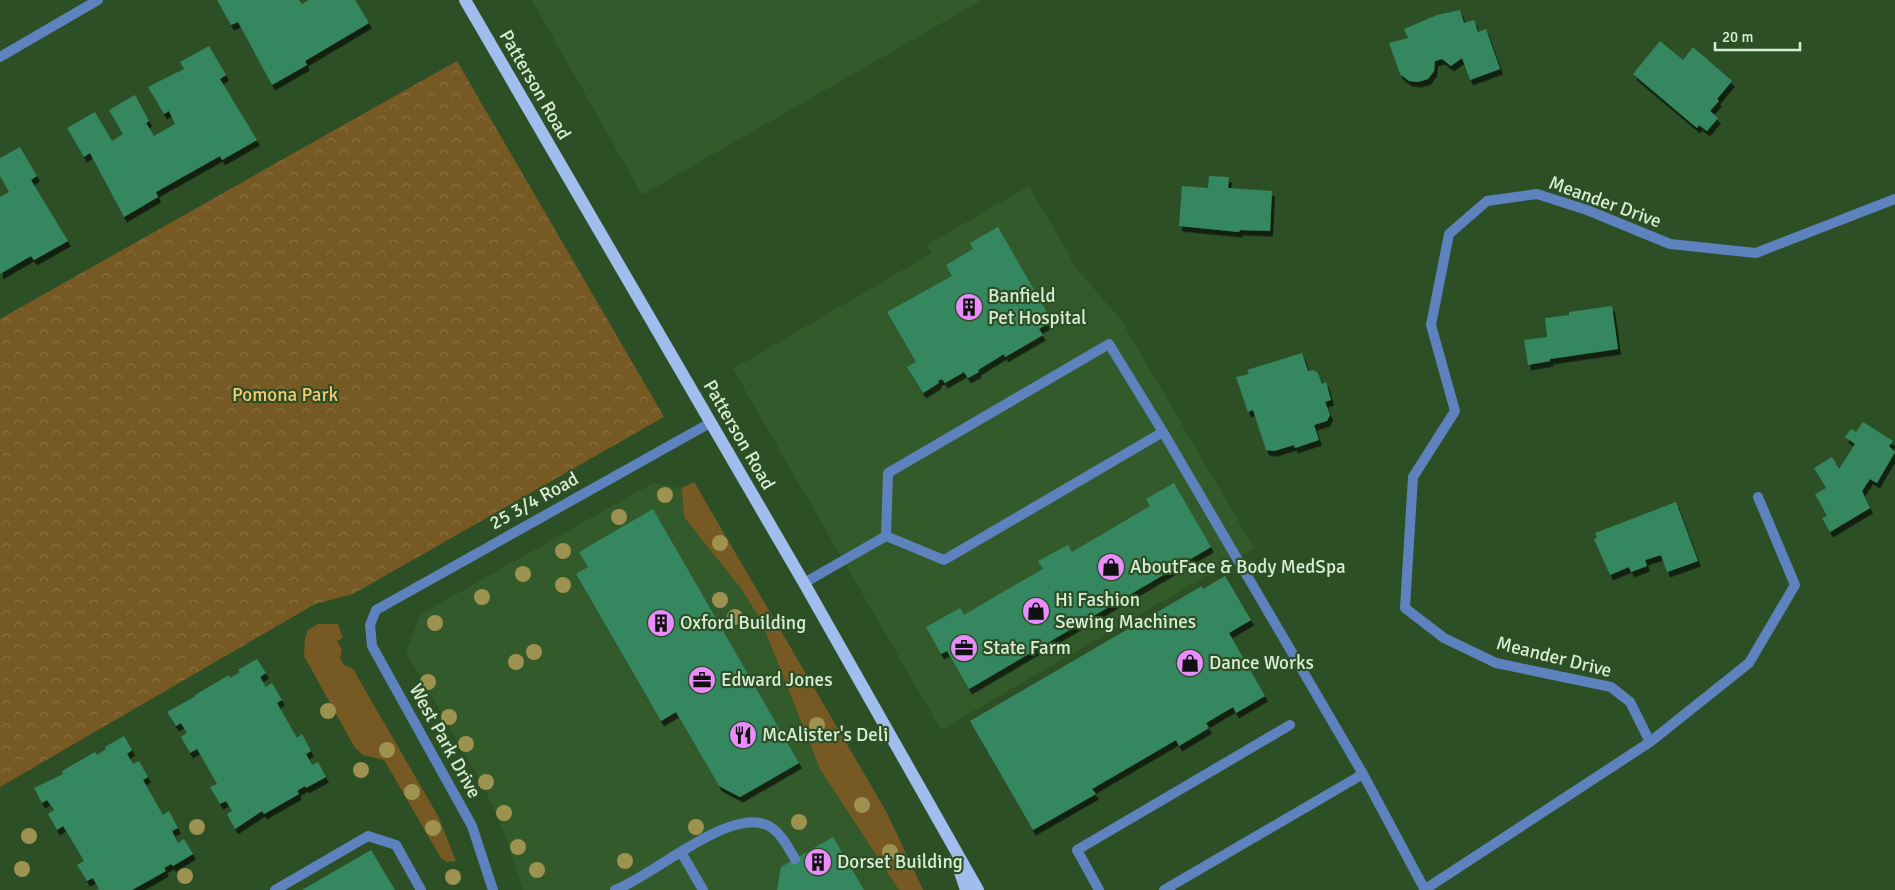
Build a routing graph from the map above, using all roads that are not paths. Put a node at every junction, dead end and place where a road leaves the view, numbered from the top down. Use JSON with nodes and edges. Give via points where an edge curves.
{"nodes":[{"id":1,"x":98,"y":0,"type":"edge"},
{"id":2,"x":465,"y":0,"type":"edge"},
{"id":3,"x":0,"y":57,"type":"edge"},
{"id":4,"x":1895,"y":198,"type":"edge"},
{"id":5,"x":710,"y":422,"type":"junction"},
{"id":6,"x":1163,"y":432,"type":"junction"},
{"id":7,"x":1758,"y":497,"type":"dead end"},
{"id":8,"x":886,"y":536,"type":"junction"},
{"id":9,"x":804,"y":583,"type":"junction"},
{"id":10,"x":376,"y":610,"type":"joint"},
{"id":11,"x":1290,"y":725,"type":"dead end"},
{"id":12,"x":1650,"y":742,"type":"junction"},
{"id":13,"x":1363,"y":774,"type":"junction"},
{"id":14,"x":950,"y":842,"type":"junction"},
{"id":15,"x":681,"y":852,"type":"junction"},
{"id":16,"x":795,"y":859,"type":"dead end"},
{"id":17,"x":275,"y":890,"type":"edge"},
{"id":18,"x":421,"y":890,"type":"edge"},
{"id":19,"x":493,"y":890,"type":"edge"},
{"id":20,"x":614,"y":890,"type":"edge"},
{"id":21,"x":703,"y":890,"type":"edge"},
{"id":22,"x":966,"y":890,"type":"edge"},
{"id":23,"x":978,"y":890,"type":"edge"},
{"id":24,"x":1099,"y":890,"type":"edge"},
{"id":25,"x":1164,"y":890,"type":"edge"},
{"id":26,"x":1425,"y":890,"type":"edge"}],
"edges":[{"from":1,"to":3,"type":"street"},
{"from":2,"to":5,"type":"main road","name":"Patterson Road"},
{"from":4,"to":12,"type":"street","name":"Meander Drive","via":[[1756,253],[1670,244],[1587,210],[1537,194],[1486,201],[1449,234],[1431,325],[1455,411],[1413,477],[1405,608],[1444,638],[1496,662],[1611,686],[1630,702]]},
{"from":5,"to":9,"type":"main road","name":"Patterson Road"},
{"from":5,"to":10,"type":"street","name":"25 3/4 Road"},
{"from":6,"to":8,"type":"street","via":[[944,560]]},
{"from":6,"to":8,"type":"street","via":[[1110,344],[888,473]]},
{"from":6,"to":13,"type":"street"},
{"from":7,"to":12,"type":"street","via":[[1795,585],[1749,663]]},
{"from":8,"to":9,"type":"street"},
{"from":9,"to":14,"type":"main road","name":"Patterson Road"},
{"from":10,"to":19,"type":"street","name":"West Park Drive","via":[[370,625],[372,646],[472,826]]},
{"from":11,"to":24,"type":"street","via":[[1077,850]]},
{"from":12,"to":26,"type":"street"},
{"from":13,"to":25,"type":"street"},
{"from":13,"to":26,"type":"street"},
{"from":14,"to":22,"type":"main road"},
{"from":14,"to":23,"type":"main road","name":"Patterson Road"},
{"from":15,"to":16,"type":"street","via":[[733,824],[757,822],[769,826],[781,836]]},
{"from":15,"to":20,"type":"street"},
{"from":15,"to":21,"type":"street"},
{"from":17,"to":18,"type":"street","via":[[368,836],[396,845]]}]}
